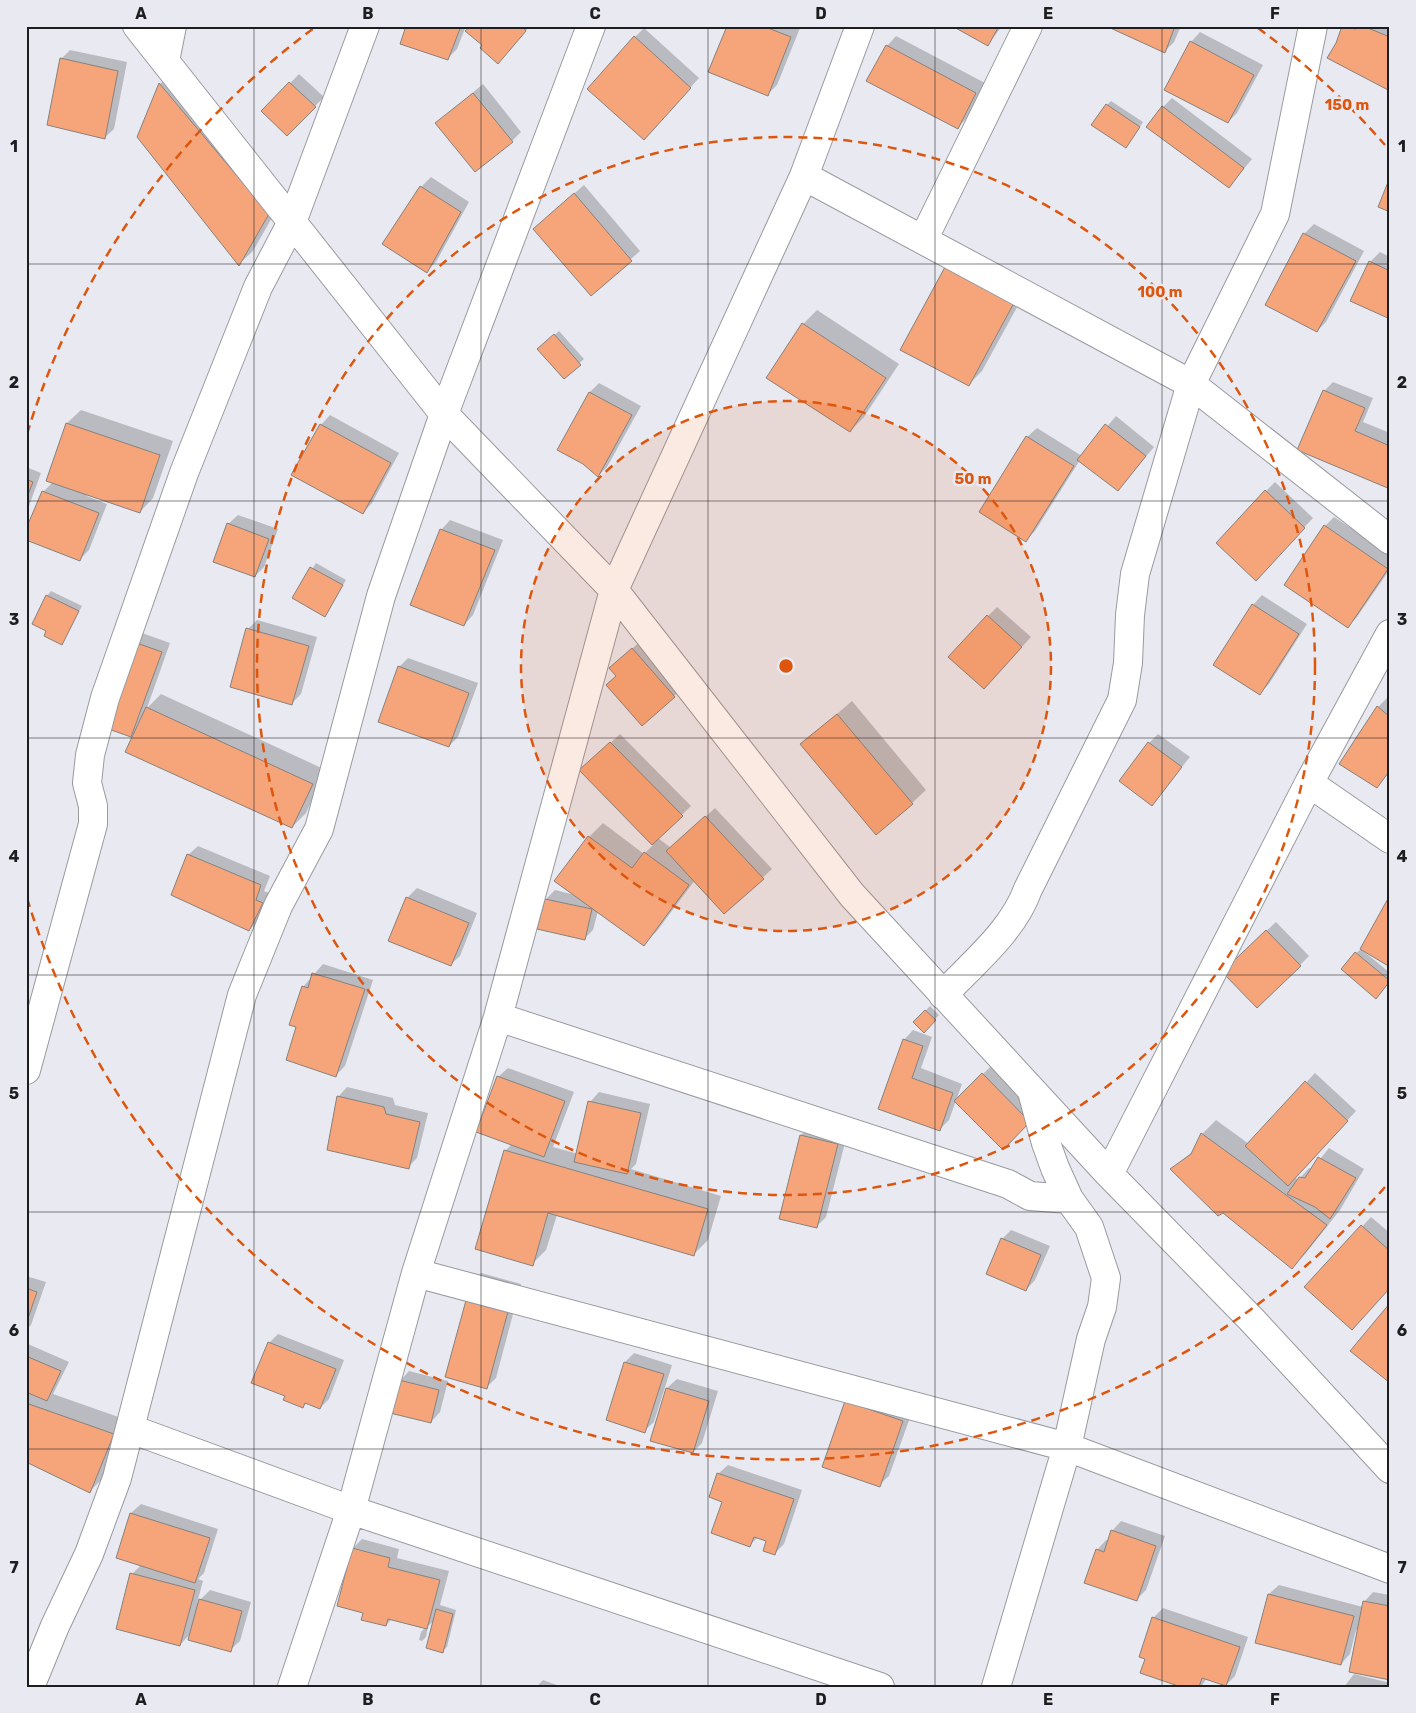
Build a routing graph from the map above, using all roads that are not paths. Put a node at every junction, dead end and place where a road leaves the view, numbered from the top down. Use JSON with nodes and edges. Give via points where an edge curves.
{"nodes":[{"id":1,"x":137,"y":26,"type":"edge"},
{"id":2,"x":172,"y":26,"type":"edge"},
{"id":3,"x":365,"y":26,"type":"edge"},
{"id":4,"x":591,"y":26,"type":"edge"},
{"id":5,"x":860,"y":26,"type":"edge"},
{"id":6,"x":1028,"y":26,"type":"edge"},
{"id":7,"x":1313,"y":26,"type":"edge"},
{"id":8,"x":165,"y":61,"type":"junction"},
{"id":9,"x":804,"y":176,"type":"junction"},
{"id":10,"x":292,"y":222,"type":"junction"},
{"id":11,"x":923,"y":240,"type":"junction"},
{"id":12,"x":1191,"y":384,"type":"junction"},
{"id":13,"x":444,"y":414,"type":"junction"},
{"id":14,"x":1390,"y":540,"type":"edge"},
{"id":15,"x":614,"y":590,"type":"junction"},
{"id":16,"x":1390,"y":634,"type":"edge"},
{"id":17,"x":1309,"y":783,"type":"junction"},
{"id":18,"x":1390,"y":839,"type":"edge"},
{"id":19,"x":943,"y":996,"type":"junction"},
{"id":20,"x":498,"y":1017,"type":"junction"},
{"id":21,"x":26,"y":1070,"type":"edge"},
{"id":22,"x":1032,"y":1091,"type":"junction"},
{"id":23,"x":1109,"y":1174,"type":"junction"},
{"id":24,"x":1069,"y":1199,"type":"junction"},
{"id":25,"x":416,"y":1273,"type":"junction"},
{"id":26,"x":131,"y":1429,"type":"junction"},
{"id":27,"x":1067,"y":1447,"type":"junction"},
{"id":28,"x":1390,"y":1469,"type":"edge"},
{"id":29,"x":351,"y":1510,"type":"junction"},
{"id":30,"x":1390,"y":1569,"type":"edge"},
{"id":31,"x":35,"y":1682,"type":"edge"},
{"id":32,"x":292,"y":1687,"type":"edge"},
{"id":33,"x":880,"y":1687,"type":"edge"},
{"id":34,"x":996,"y":1687,"type":"edge"}],
"edges":[{"from":1,"to":8,"type":"street"},
{"from":2,"to":8,"type":"street"},
{"from":3,"to":10,"type":"street"},
{"from":4,"to":13,"type":"street"},
{"from":5,"to":9,"type":"street"},
{"from":6,"to":11,"type":"street"},
{"from":7,"to":12,"type":"street","via":[[1275,214]]},
{"from":8,"to":10,"type":"street"},
{"from":9,"to":11,"type":"street"},
{"from":9,"to":15,"type":"street"},
{"from":10,"to":13,"type":"street"},
{"from":10,"to":21,"type":"street","via":[[258,287],[184,473],[105,698],[90,755],[87,783],[93,806],[93,824]]},
{"from":11,"to":12,"type":"street"},
{"from":12,"to":14,"type":"street"},
{"from":12,"to":19,"type":"street","via":[[1136,574],[1122,700],[1021,907],[1007,927]]},
{"from":13,"to":15,"type":"street"},
{"from":13,"to":26,"type":"street","via":[[381,596],[319,829],[278,906],[242,995]]},
{"from":15,"to":19,"type":"street","via":[[852,895]]},
{"from":15,"to":20,"type":"street"},
{"from":16,"to":17,"type":"street"},
{"from":17,"to":18,"type":"street"},
{"from":17,"to":23,"type":"street"},
{"from":19,"to":22,"type":"street"},
{"from":20,"to":24,"type":"street","via":[[1008,1184],[1030,1196]]},
{"from":20,"to":25,"type":"street"},
{"from":22,"to":23,"type":"street"},
{"from":22,"to":24,"type":"street","via":[[1046,1143]]},
{"from":23,"to":28,"type":"street","via":[[1251,1319]]},
{"from":24,"to":27,"type":"street","via":[[1089,1227],[1106,1278],[1102,1307],[1091,1339]]},
{"from":25,"to":27,"type":"street"},
{"from":25,"to":29,"type":"street"},
{"from":26,"to":29,"type":"street"},
{"from":26,"to":31,"type":"street","via":[[89,1554]]},
{"from":27,"to":30,"type":"street"},
{"from":27,"to":34,"type":"street"},
{"from":29,"to":32,"type":"street"},
{"from":29,"to":33,"type":"street"}]}
